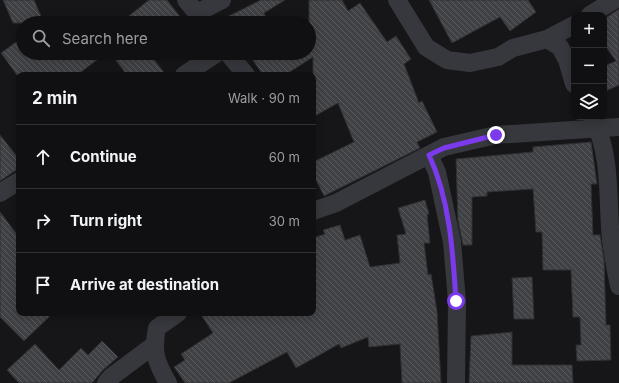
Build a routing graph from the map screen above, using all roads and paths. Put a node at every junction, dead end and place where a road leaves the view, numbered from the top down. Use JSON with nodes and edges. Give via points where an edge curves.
{"nodes":[{"id":1,"x":222,"y":0,"type":"edge"},
{"id":2,"x":397,"y":0,"type":"edge"},
{"id":3,"x":614,"y":0,"type":"edge"},
{"id":4,"x":196,"y":12,"type":"edge"},
{"id":5,"x":595,"y":12,"type":"edge"},
{"id":6,"x":571,"y":27,"type":"edge"},
{"id":7,"x":547,"y":39,"type":"junction"},
{"id":8,"x":206,"y":60,"type":"edge"},
{"id":9,"x":234,"y":60,"type":"edge"},
{"id":10,"x":188,"y":72,"type":"edge"},
{"id":11,"x":244,"y":72,"type":"edge"},
{"id":12,"x":571,"y":76,"type":"edge"},
{"id":13,"x":595,"y":123,"type":"edge"},
{"id":14,"x":619,"y":127,"type":"edge"},
{"id":15,"x":429,"y":155,"type":"junction"},
{"id":16,"x":16,"y":184,"type":"edge"},
{"id":17,"x":0,"y":193,"type":"edge"},
{"id":18,"x":316,"y":208,"type":"edge"},
{"id":19,"x":619,"y":286,"type":"edge"},
{"id":20,"x":174,"y":316,"type":"edge"},
{"id":21,"x":154,"y":346,"type":"junction"},
{"id":22,"x":106,"y":383,"type":"edge"},
{"id":23,"x":168,"y":383,"type":"edge"},
{"id":24,"x":456,"y":383,"type":"edge"}],
"edges":[{"from":1,"to":4,"type":"street"},
{"from":2,"to":7,"type":"street","via":[[426,47],[447,60],[477,62],[498,57],[513,48]]},
{"from":3,"to":5,"type":"street"},
{"from":6,"to":7,"type":"street"},
{"from":7,"to":12,"type":"street","via":[[560,47]]},
{"from":8,"to":10,"type":"street"},
{"from":9,"to":11,"type":"street"},
{"from":13,"to":14,"type":"street"},
{"from":13,"to":15,"type":"street","via":[[496,135],[444,148]]},
{"from":13,"to":19,"type":"street","via":[[604,156],[611,241]]},
{"from":15,"to":18,"type":"street","via":[[336,203]]},
{"from":15,"to":24,"type":"street","via":[[437,172],[452,242],[456,301]]},
{"from":16,"to":17,"type":"street"},
{"from":20,"to":21,"type":"street","via":[[157,328]]},
{"from":21,"to":22,"type":"street","via":[[111,376]]},
{"from":21,"to":23,"type":"street","via":[[158,366]]}]}
